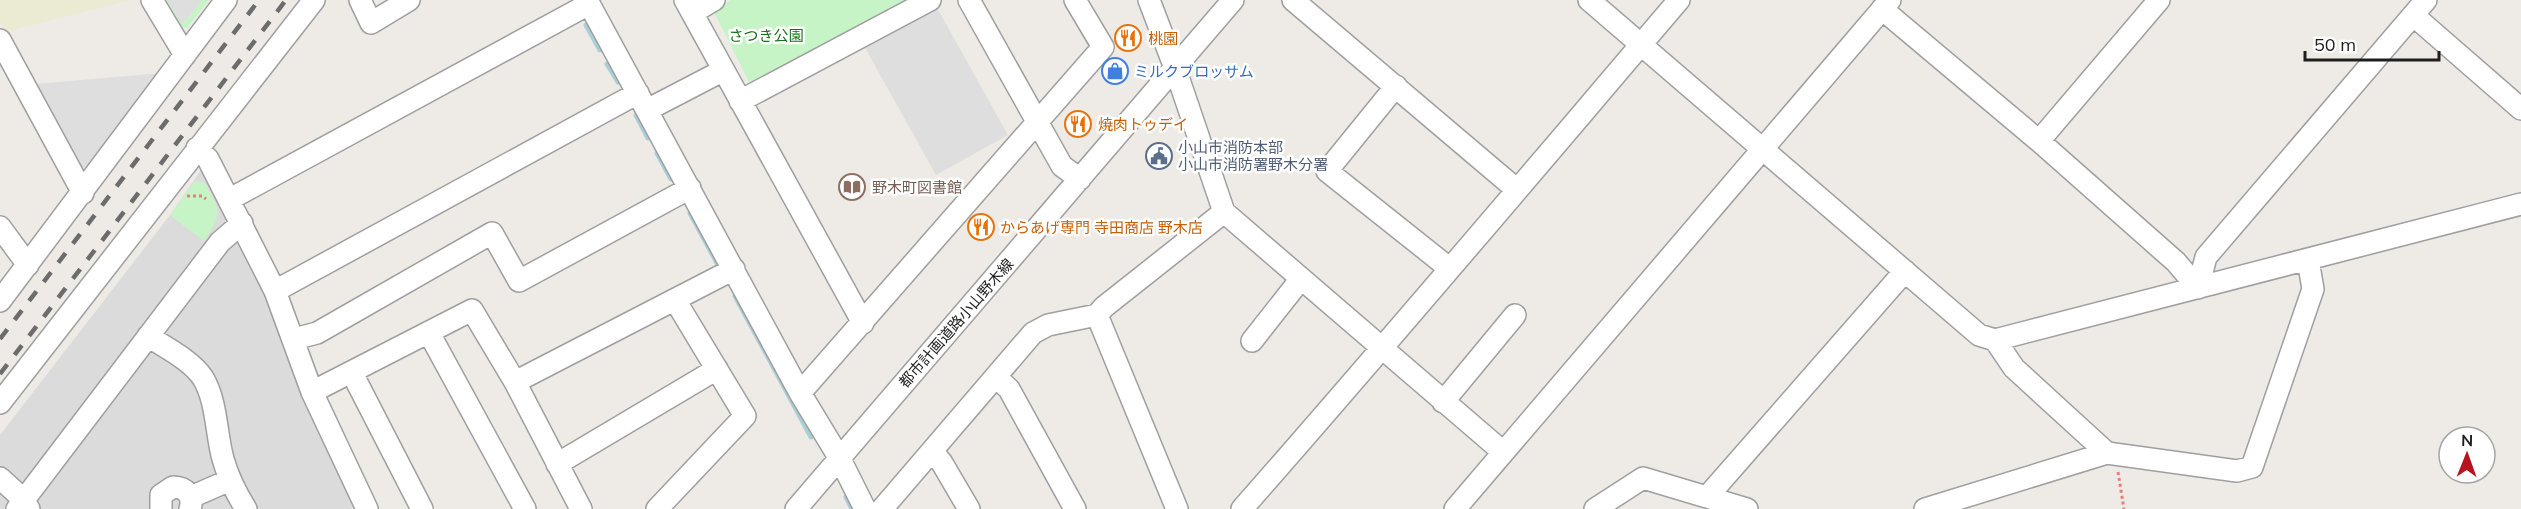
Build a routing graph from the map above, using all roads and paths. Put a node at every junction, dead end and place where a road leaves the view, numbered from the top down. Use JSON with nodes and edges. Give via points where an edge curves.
{"nodes":[{"id":1,"x":152,"y":0,"type":"edge"},
{"id":2,"x":226,"y":0,"type":"edge"},
{"id":3,"x":314,"y":0,"type":"edge"},
{"id":4,"x":360,"y":0,"type":"edge"},
{"id":5,"x":409,"y":0,"type":"edge"},
{"id":6,"x":714,"y":0,"type":"edge"},
{"id":7,"x":930,"y":0,"type":"edge"},
{"id":8,"x":969,"y":0,"type":"edge"},
{"id":9,"x":1075,"y":0,"type":"edge"},
{"id":10,"x":1149,"y":0,"type":"edge"},
{"id":11,"x":1233,"y":0,"type":"edge"},
{"id":12,"x":1293,"y":0,"type":"edge"},
{"id":13,"x":1589,"y":0,"type":"edge"},
{"id":14,"x":1679,"y":0,"type":"edge"},
{"id":15,"x":2159,"y":0,"type":"edge"},
{"id":16,"x":588,"y":2,"type":"edge"},
{"id":17,"x":1886,"y":4,"type":"edge"},
{"id":18,"x":688,"y":6,"type":"edge"},
{"id":19,"x":2420,"y":7,"type":"edge"},
{"id":20,"x":0,"y":40,"type":"edge"},
{"id":21,"x":1641,"y":44,"type":"junction"},
{"id":22,"x":185,"y":55,"type":"junction"},
{"id":23,"x":1175,"y":68,"type":"junction"},
{"id":24,"x":723,"y":71,"type":"junction"},
{"id":25,"x":1396,"y":86,"type":"junction"},
{"id":26,"x":643,"y":102,"type":"junction"},
{"id":27,"x":740,"y":102,"type":"junction"},
{"id":28,"x":2521,"y":109,"type":"edge"},
{"id":29,"x":1037,"y":122,"type":"junction"},
{"id":30,"x":2039,"y":141,"type":"junction"},
{"id":31,"x":197,"y":148,"type":"junction"},
{"id":32,"x":1763,"y":148,"type":"junction"},
{"id":33,"x":1080,"y":179,"type":"junction"},
{"id":34,"x":690,"y":188,"type":"junction"},
{"id":35,"x":1516,"y":189,"type":"junction"},
{"id":36,"x":83,"y":193,"type":"junction"},
{"id":37,"x":184,"y":197,"type":"dead end"},
{"id":38,"x":219,"y":200,"type":"junction"},
{"id":39,"x":2521,"y":204,"type":"edge"},
{"id":40,"x":1224,"y":212,"type":"junction"},
{"id":41,"x":242,"y":223,"type":"junction"},
{"id":42,"x":0,"y":227,"type":"edge"},
{"id":43,"x":2308,"y":260,"type":"junction"},
{"id":44,"x":28,"y":265,"type":"junction"},
{"id":45,"x":1449,"y":268,"type":"junction"},
{"id":46,"x":734,"y":269,"type":"junction"},
{"id":47,"x":1905,"y":271,"type":"junction"},
{"id":48,"x":1300,"y":280,"type":"junction"},
{"id":49,"x":2198,"y":288,"type":"junction"},
{"id":50,"x":275,"y":291,"type":"junction"},
{"id":51,"x":675,"y":300,"type":"junction"},
{"id":52,"x":0,"y":302,"type":"edge"},
{"id":53,"x":1097,"y":315,"type":"junction"},
{"id":54,"x":1515,"y":315,"type":"dead end"},
{"id":55,"x":863,"y":323,"type":"junction"},
{"id":56,"x":429,"y":333,"type":"junction"},
{"id":57,"x":148,"y":336,"type":"junction"},
{"id":58,"x":294,"y":339,"type":"junction"},
{"id":59,"x":1995,"y":340,"type":"junction"},
{"id":60,"x":1252,"y":341,"type":"dead end"},
{"id":61,"x":1382,"y":349,"type":"junction"},
{"id":62,"x":717,"y":369,"type":"junction"},
{"id":63,"x":352,"y":373,"type":"junction"},
{"id":64,"x":997,"y":378,"type":"junction"},
{"id":65,"x":515,"y":382,"type":"junction"},
{"id":66,"x":312,"y":392,"type":"junction"},
{"id":67,"x":800,"y":393,"type":"junction"},
{"id":68,"x":1443,"y":402,"type":"junction"},
{"id":69,"x":0,"y":403,"type":"edge"},
{"id":70,"x":932,"y":451,"type":"junction"},
{"id":71,"x":1503,"y":452,"type":"junction"},
{"id":72,"x":2107,"y":453,"type":"junction"},
{"id":73,"x":840,"y":459,"type":"junction"},
{"id":74,"x":557,"y":464,"type":"junction"},
{"id":75,"x":0,"y":478,"type":"edge"},
{"id":76,"x":230,"y":480,"type":"junction"},
{"id":77,"x":1707,"y":497,"type":"junction"},
{"id":78,"x":191,"y":503,"type":"edge"},
{"id":79,"x":23,"y":506,"type":"edge"},
{"id":80,"x":161,"y":509,"type":"edge"},
{"id":81,"x":246,"y":509,"type":"edge"},
{"id":82,"x":367,"y":509,"type":"edge"},
{"id":83,"x":422,"y":509,"type":"edge"},
{"id":84,"x":525,"y":509,"type":"edge"},
{"id":85,"x":581,"y":509,"type":"edge"},
{"id":86,"x":657,"y":509,"type":"edge"},
{"id":87,"x":796,"y":509,"type":"edge"},
{"id":88,"x":865,"y":509,"type":"edge"},
{"id":89,"x":882,"y":509,"type":"edge"},
{"id":90,"x":969,"y":509,"type":"edge"},
{"id":91,"x":1075,"y":509,"type":"edge"},
{"id":92,"x":1177,"y":509,"type":"edge"},
{"id":93,"x":1242,"y":509,"type":"edge"},
{"id":94,"x":1455,"y":509,"type":"edge"},
{"id":95,"x":1595,"y":509,"type":"edge"},
{"id":96,"x":1747,"y":509,"type":"edge"},
{"id":97,"x":1925,"y":509,"type":"edge"},
{"id":98,"x":2124,"y":509,"type":"edge"}],
"edges":[{"from":1,"to":22,"type":"street"},
{"from":2,"to":22,"type":"street"},
{"from":3,"to":31,"type":"street"},
{"from":4,"to":5,"type":"street","via":[[371,23]]},
{"from":6,"to":18,"type":"street"},
{"from":7,"to":27,"type":"street"},
{"from":8,"to":29,"type":"street"},
{"from":9,"to":29,"type":"street","via":[[1103,47]]},
{"from":10,"to":23,"type":"street"},
{"from":11,"to":23,"type":"street","name":"都市計画道路小山野木線"},
{"from":12,"to":25,"type":"street"},
{"from":13,"to":21,"type":"street"},
{"from":14,"to":21,"type":"street"},
{"from":15,"to":30,"type":"street"},
{"from":16,"to":26,"type":"street"},
{"from":16,"to":38,"type":"street"},
{"from":17,"to":30,"type":"street"},
{"from":17,"to":32,"type":"street"},
{"from":18,"to":24,"type":"street"},
{"from":19,"to":28,"type":"street"},
{"from":19,"to":49,"type":"street","via":[[2206,257]]},
{"from":20,"to":36,"type":"street"},
{"from":21,"to":32,"type":"street"},
{"from":21,"to":35,"type":"street"},
{"from":22,"to":36,"type":"street"},
{"from":23,"to":33,"type":"street","name":"都市計画道路小山野木線"},
{"from":23,"to":40,"type":"street"},
{"from":24,"to":26,"type":"street"},
{"from":24,"to":27,"type":"street"},
{"from":25,"to":35,"type":"street"},
{"from":25,"to":45,"type":"street","via":[[1327,171]]},
{"from":26,"to":34,"type":"street"},
{"from":26,"to":50,"type":"street"},
{"from":27,"to":55,"type":"street"},
{"from":29,"to":33,"type":"street","via":[[1062,166]]},
{"from":29,"to":55,"type":"street"},
{"from":30,"to":49,"type":"street","via":[[2176,262]]},
{"from":31,"to":38,"type":"street","via":[[208,159]]},
{"from":31,"to":69,"type":"street"},
{"from":32,"to":47,"type":"street"},
{"from":32,"to":71,"type":"street"},
{"from":33,"to":73,"type":"street","name":"都市計画道路小山野木線"},
{"from":34,"to":46,"type":"street"},
{"from":34,"to":58,"type":"street","via":[[519,280],[492,233],[316,333]]},
{"from":35,"to":45,"type":"street"},
{"from":36,"to":44,"type":"street"},
{"from":37,"to":38,"type":"path"},
{"from":38,"to":41,"type":"street"},
{"from":39,"to":43,"type":"street"},
{"from":40,"to":48,"type":"street"},
{"from":40,"to":53,"type":"street"},
{"from":41,"to":50,"type":"street"},
{"from":41,"to":57,"type":"street","via":[[220,242]]},
{"from":42,"to":44,"type":"street"},
{"from":43,"to":49,"type":"street"},
{"from":43,"to":72,"type":"street","via":[[2313,289],[2252,467],[2237,471]]},
{"from":44,"to":52,"type":"street"},
{"from":45,"to":61,"type":"street"},
{"from":46,"to":51,"type":"street"},
{"from":46,"to":67,"type":"street"},
{"from":47,"to":59,"type":"street","via":[[1979,335]]},
{"from":47,"to":77,"type":"street"},
{"from":48,"to":60,"type":"street"},
{"from":48,"to":61,"type":"street"},
{"from":49,"to":59,"type":"street"},
{"from":50,"to":58,"type":"street"},
{"from":51,"to":62,"type":"street"},
{"from":51,"to":65,"type":"street"},
{"from":53,"to":64,"type":"street","via":[[1048,325],[1033,333]]},
{"from":53,"to":92,"type":"street"},
{"from":54,"to":68,"type":"street"},
{"from":55,"to":67,"type":"street"},
{"from":56,"to":63,"type":"street"},
{"from":56,"to":65,"type":"street","via":[[472,310]]},
{"from":56,"to":84,"type":"street"},
{"from":57,"to":76,"type":"street","via":[[203,378]]},
{"from":57,"to":79,"type":"street"},
{"from":58,"to":66,"type":"street"},
{"from":59,"to":72,"type":"street","via":[[2014,368]]},
{"from":61,"to":68,"type":"street"},
{"from":61,"to":93,"type":"street"},
{"from":62,"to":74,"type":"street"},
{"from":62,"to":86,"type":"street","via":[[745,416]]},
{"from":63,"to":66,"type":"street"},
{"from":63,"to":83,"type":"street"},
{"from":64,"to":70,"type":"street"},
{"from":64,"to":91,"type":"street","via":[[1009,390]]},
{"from":65,"to":74,"type":"street"},
{"from":66,"to":82,"type":"street"},
{"from":67,"to":73,"type":"street"},
{"from":68,"to":71,"type":"street"},
{"from":70,"to":89,"type":"street"},
{"from":70,"to":90,"type":"street"},
{"from":71,"to":94,"type":"street"},
{"from":72,"to":97,"type":"street"},
{"from":72,"to":98,"type":"path","via":[[2118,467]]},
{"from":73,"to":87,"type":"street","name":"都市計画道路小山野木線"},
{"from":73,"to":88,"type":"street"},
{"from":74,"to":85,"type":"street"},
{"from":75,"to":79,"type":"street"},
{"from":76,"to":78,"type":"street"},
{"from":76,"to":81,"type":"street"},
{"from":77,"to":95,"type":"street","via":[[1643,478]]},
{"from":77,"to":96,"type":"street"},
{"from":78,"to":80,"type":"street","via":[[188,492],[168,488],[161,495]]}]}
